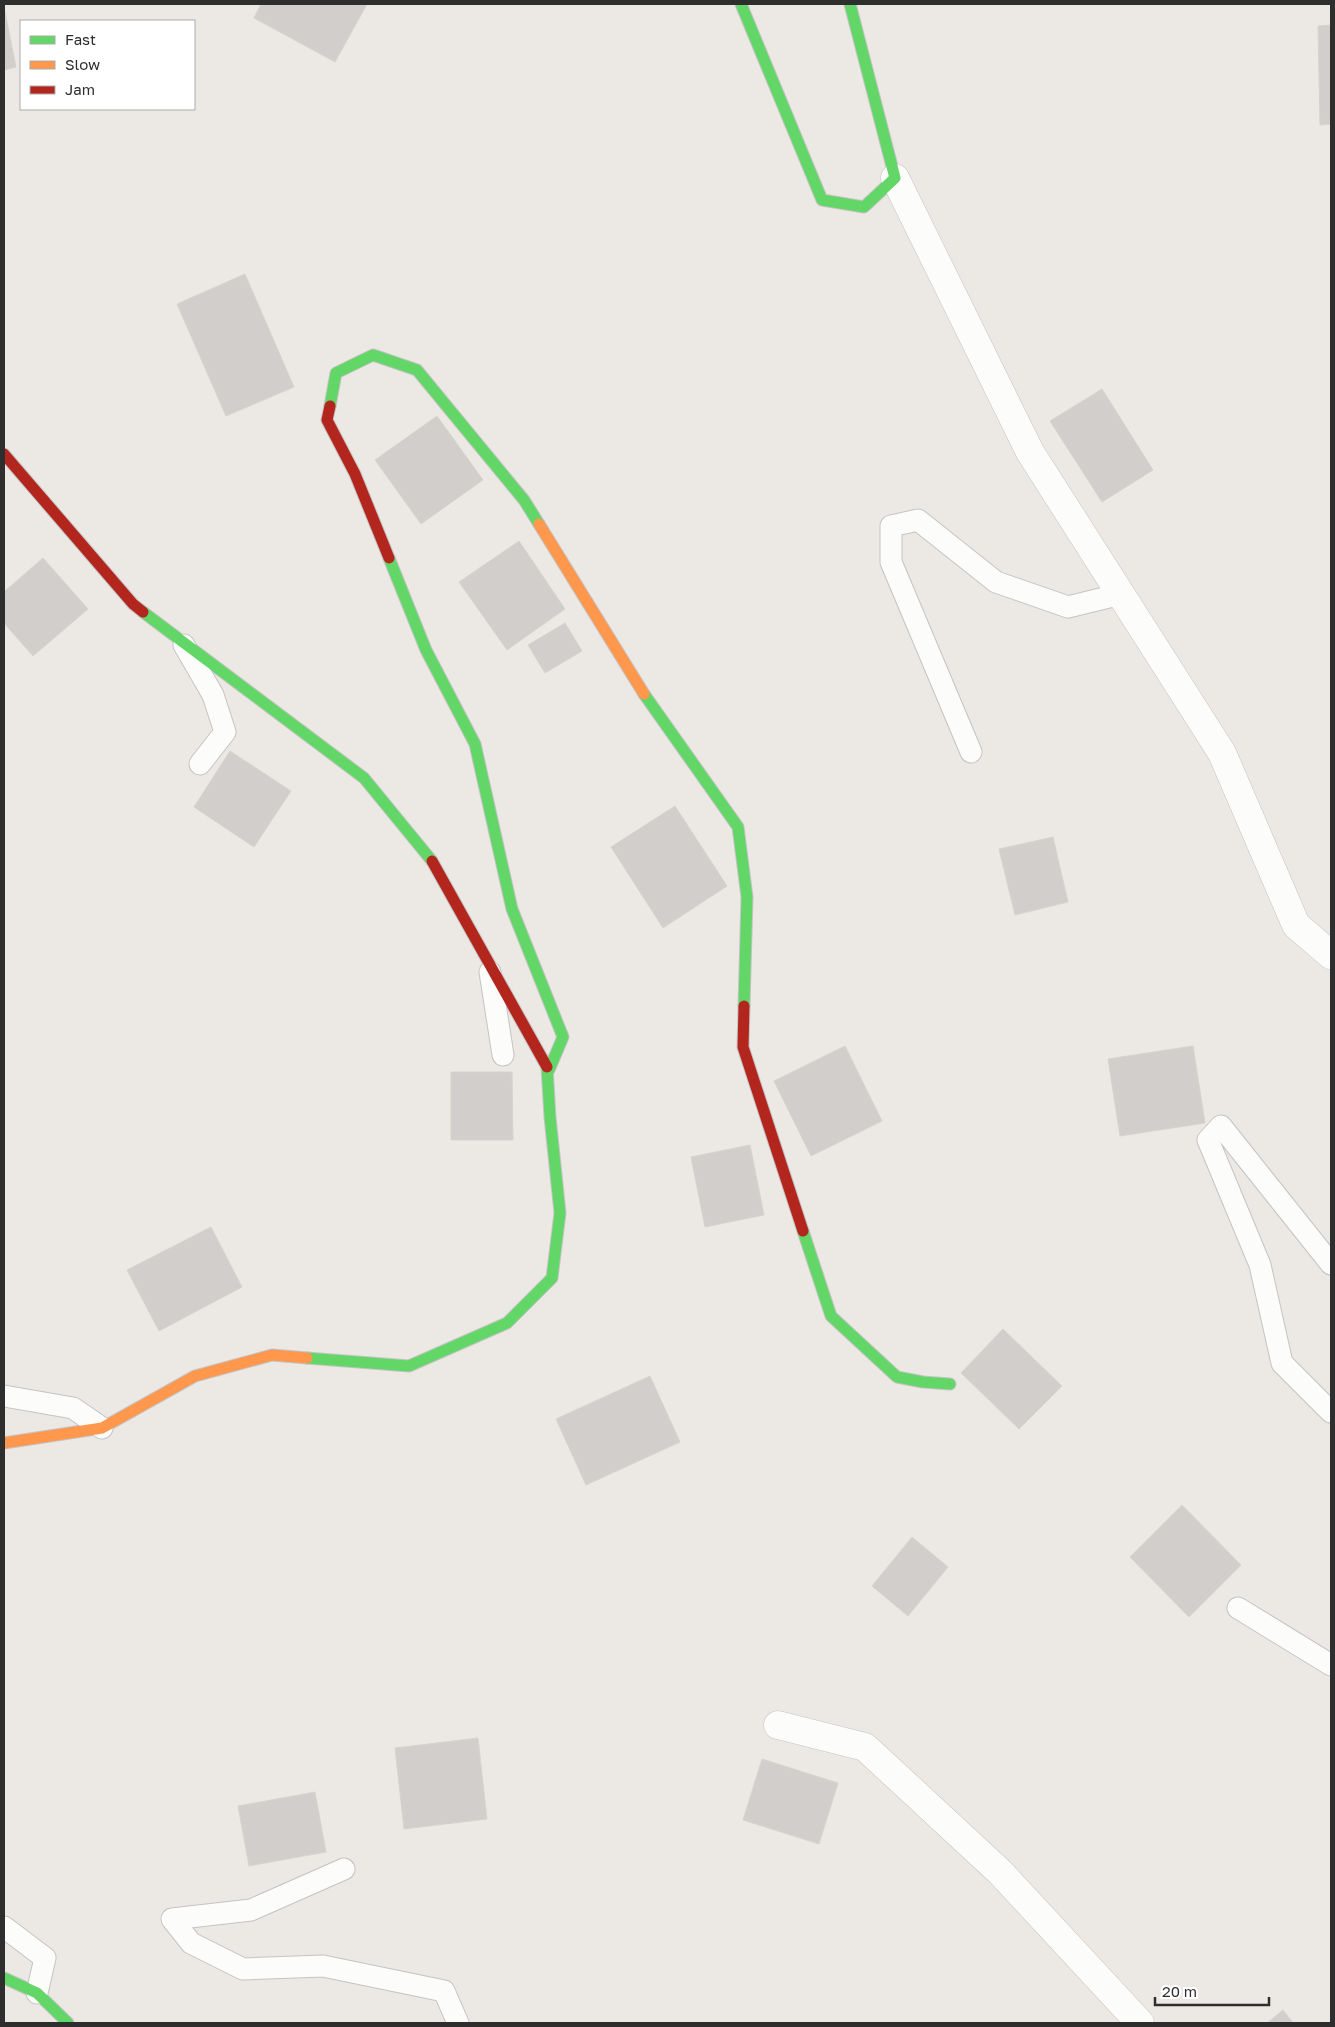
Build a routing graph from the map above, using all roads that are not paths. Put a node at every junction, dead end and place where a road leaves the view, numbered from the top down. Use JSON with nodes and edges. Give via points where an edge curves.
{"nodes":[{"id":1,"x":741,"y":4,"type":"edge"},
{"id":2,"x":850,"y":4,"type":"edge"},
{"id":3,"x":894,"y":178,"type":"junction"},
{"id":4,"x":4,"y":454,"type":"edge"},
{"id":5,"x":1121,"y":594,"type":"junction"},
{"id":6,"x":180,"y":640,"type":"junction"},
{"id":7,"x":970,"y":752,"type":"dead end"},
{"id":8,"x":200,"y":764,"type":"dead end"},
{"id":9,"x":1331,"y":955,"type":"edge"},
{"id":10,"x":488,"y":960,"type":"junction"},
{"id":11,"x":503,"y":1055,"type":"dead end"},
{"id":12,"x":550,"y":1070,"type":"junction"},
{"id":13,"x":1331,"y":1264,"type":"edge"},
{"id":14,"x":950,"y":1384,"type":"dead end"},
{"id":15,"x":4,"y":1396,"type":"edge"},
{"id":16,"x":1331,"y":1412,"type":"edge"},
{"id":17,"x":102,"y":1428,"type":"junction"},
{"id":18,"x":4,"y":1442,"type":"edge"},
{"id":19,"x":1238,"y":1608,"type":"dead end"},
{"id":20,"x":1331,"y":1665,"type":"edge"},
{"id":21,"x":778,"y":1725,"type":"dead end"},
{"id":22,"x":344,"y":1869,"type":"dead end"},
{"id":23,"x":4,"y":1926,"type":"edge"},
{"id":24,"x":4,"y":1978,"type":"edge"},
{"id":25,"x":37,"y":1992,"type":"junction"},
{"id":26,"x":68,"y":2023,"type":"edge"},
{"id":27,"x":458,"y":2023,"type":"edge"},
{"id":28,"x":1140,"y":2023,"type":"edge"}],
"edges":[{"from":1,"to":3,"type":"street","via":[[822,200],[864,207]]},
{"from":2,"to":3,"type":"street"},
{"from":3,"to":5,"type":"street","via":[[1030,452]]},
{"from":4,"to":6,"type":"street","via":[[133,604]]},
{"from":5,"to":7,"type":"lane","via":[[1068,607],[996,582],[918,520],[891,526],[891,562]]},
{"from":5,"to":9,"type":"street","via":[[1222,752],[1296,925]]},
{"from":6,"to":8,"type":"lane","via":[[213,694],[225,732]]},
{"from":6,"to":10,"type":"street","via":[[364,778],[434,863]]},
{"from":10,"to":11,"type":"lane"},
{"from":10,"to":12,"type":"street"},
{"from":12,"to":14,"type":"street","via":[[563,1038],[512,909],[475,744],[426,650],[355,474],[327,420],[336,373],[373,355],[417,370],[524,500],[642,692],[738,827],[747,897],[743,1047],[831,1316],[897,1377]]},
{"from":12,"to":17,"type":"street","via":[[550,1117],[560,1213],[552,1278],[507,1323],[410,1366],[272,1355],[195,1376]]},
{"from":13,"to":16,"type":"lane","via":[[1221,1126],[1208,1140],[1260,1265],[1282,1363]]},
{"from":15,"to":17,"type":"lane","via":[[73,1408]]},
{"from":17,"to":18,"type":"street"},
{"from":19,"to":20,"type":"lane"},
{"from":21,"to":28,"type":"street","via":[[865,1747],[1000,1872]]},
{"from":22,"to":27,"type":"lane","via":[[251,1910],[172,1918],[191,1943],[243,1968],[323,1966],[444,1991]]},
{"from":23,"to":25,"type":"lane","via":[[45,1958]]},
{"from":24,"to":25,"type":"street"},
{"from":25,"to":26,"type":"street"}]}
